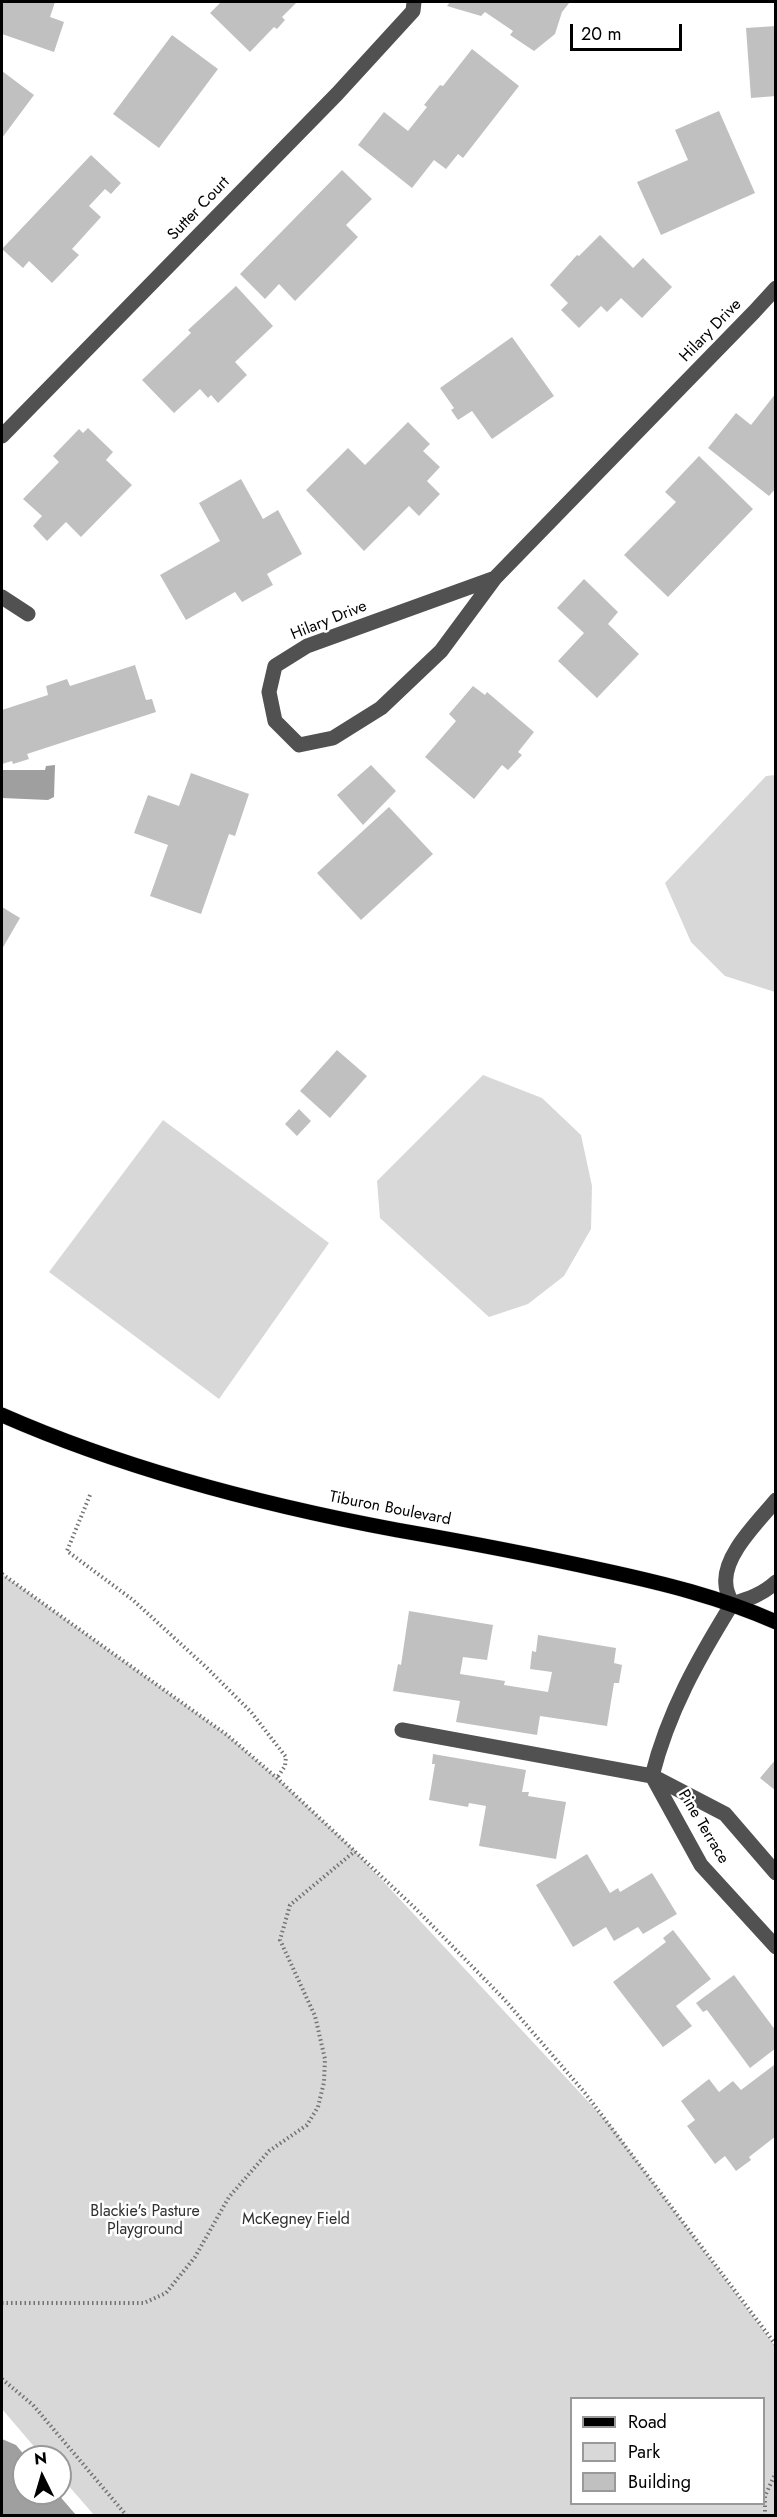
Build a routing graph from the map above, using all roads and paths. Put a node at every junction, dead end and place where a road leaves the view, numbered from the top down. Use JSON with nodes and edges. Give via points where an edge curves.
{"nodes":[{"id":1,"x":414,"y":2,"type":"edge"},
{"id":2,"x":776,"y":288,"type":"edge"},
{"id":3,"x":2,"y":436,"type":"edge"},
{"id":4,"x":495,"y":578,"type":"junction"},
{"id":5,"x":2,"y":597,"type":"edge"},
{"id":6,"x":28,"y":614,"type":"dead end"},
{"id":7,"x":2,"y":1415,"type":"edge"},
{"id":8,"x":90,"y":1495,"type":"dead end"},
{"id":9,"x":776,"y":1500,"type":"edge"},
{"id":10,"x":2,"y":1574,"type":"edge"},
{"id":11,"x":776,"y":1582,"type":"edge"},
{"id":12,"x":732,"y":1604,"type":"junction"},
{"id":13,"x":776,"y":1622,"type":"edge"},
{"id":14,"x":402,"y":1730,"type":"dead end"},
{"id":15,"x":652,"y":1776,"type":"junction"},
{"id":16,"x":276,"y":1778,"type":"junction"},
{"id":17,"x":355,"y":1851,"type":"junction"},
{"id":18,"x":776,"y":1873,"type":"edge"},
{"id":19,"x":776,"y":1947,"type":"edge"},
{"id":20,"x":2,"y":2303,"type":"edge"},
{"id":21,"x":776,"y":2345,"type":"edge"},
{"id":22,"x":2,"y":2379,"type":"edge"},
{"id":23,"x":776,"y":2472,"type":"edge"},
{"id":24,"x":127,"y":2516,"type":"edge"},
{"id":25,"x":765,"y":2516,"type":"edge"}],
"edges":[{"from":1,"to":3,"type":"street","name":"Sutter Court","via":[[413,11],[337,94]]},
{"from":2,"to":4,"type":"street","name":"Hilary Drive"},
{"from":4,"to":4,"type":"street","name":"Hilary Drive","via":[[308,646],[275,666],[268,692],[275,721],[299,745],[333,738],[381,708],[441,651]]},
{"from":5,"to":6,"type":"street"},
{"from":7,"to":12,"type":"main road","name":"Tiburon Boulevard","via":[[94,1451],[211,1487],[322,1515],[622,1574]]},
{"from":8,"to":16,"type":"path","via":[[67,1551],[134,1600],[251,1713],[286,1757]]},
{"from":9,"to":12,"type":"street","via":[[733,1554],[726,1586]]},
{"from":10,"to":16,"type":"path","via":[[227,1735]]},
{"from":11,"to":12,"type":"street","via":[[751,1599]]},
{"from":12,"to":13,"type":"main road","name":"Tiburon Boulevard"},
{"from":12,"to":15,"type":"street","via":[[676,1703],[660,1742]]},
{"from":14,"to":15,"type":"street"},
{"from":15,"to":18,"type":"street","name":"Pine Terrace","via":[[725,1814]]},
{"from":15,"to":19,"type":"street","name":"Pine Terrace","via":[[701,1865]]},
{"from":16,"to":17,"type":"path"},
{"from":17,"to":20,"type":"path","via":[[290,1905],[280,1940],[315,2016],[325,2059],[318,2107],[307,2125],[269,2151],[229,2197],[195,2257],[166,2293],[144,2303]]},
{"from":17,"to":21,"type":"path","via":[[475,1969],[545,2046],[624,2143]]},
{"from":22,"to":24,"type":"path","via":[[33,2405]]},
{"from":23,"to":25,"type":"path","via":[[765,2496]]}]}
